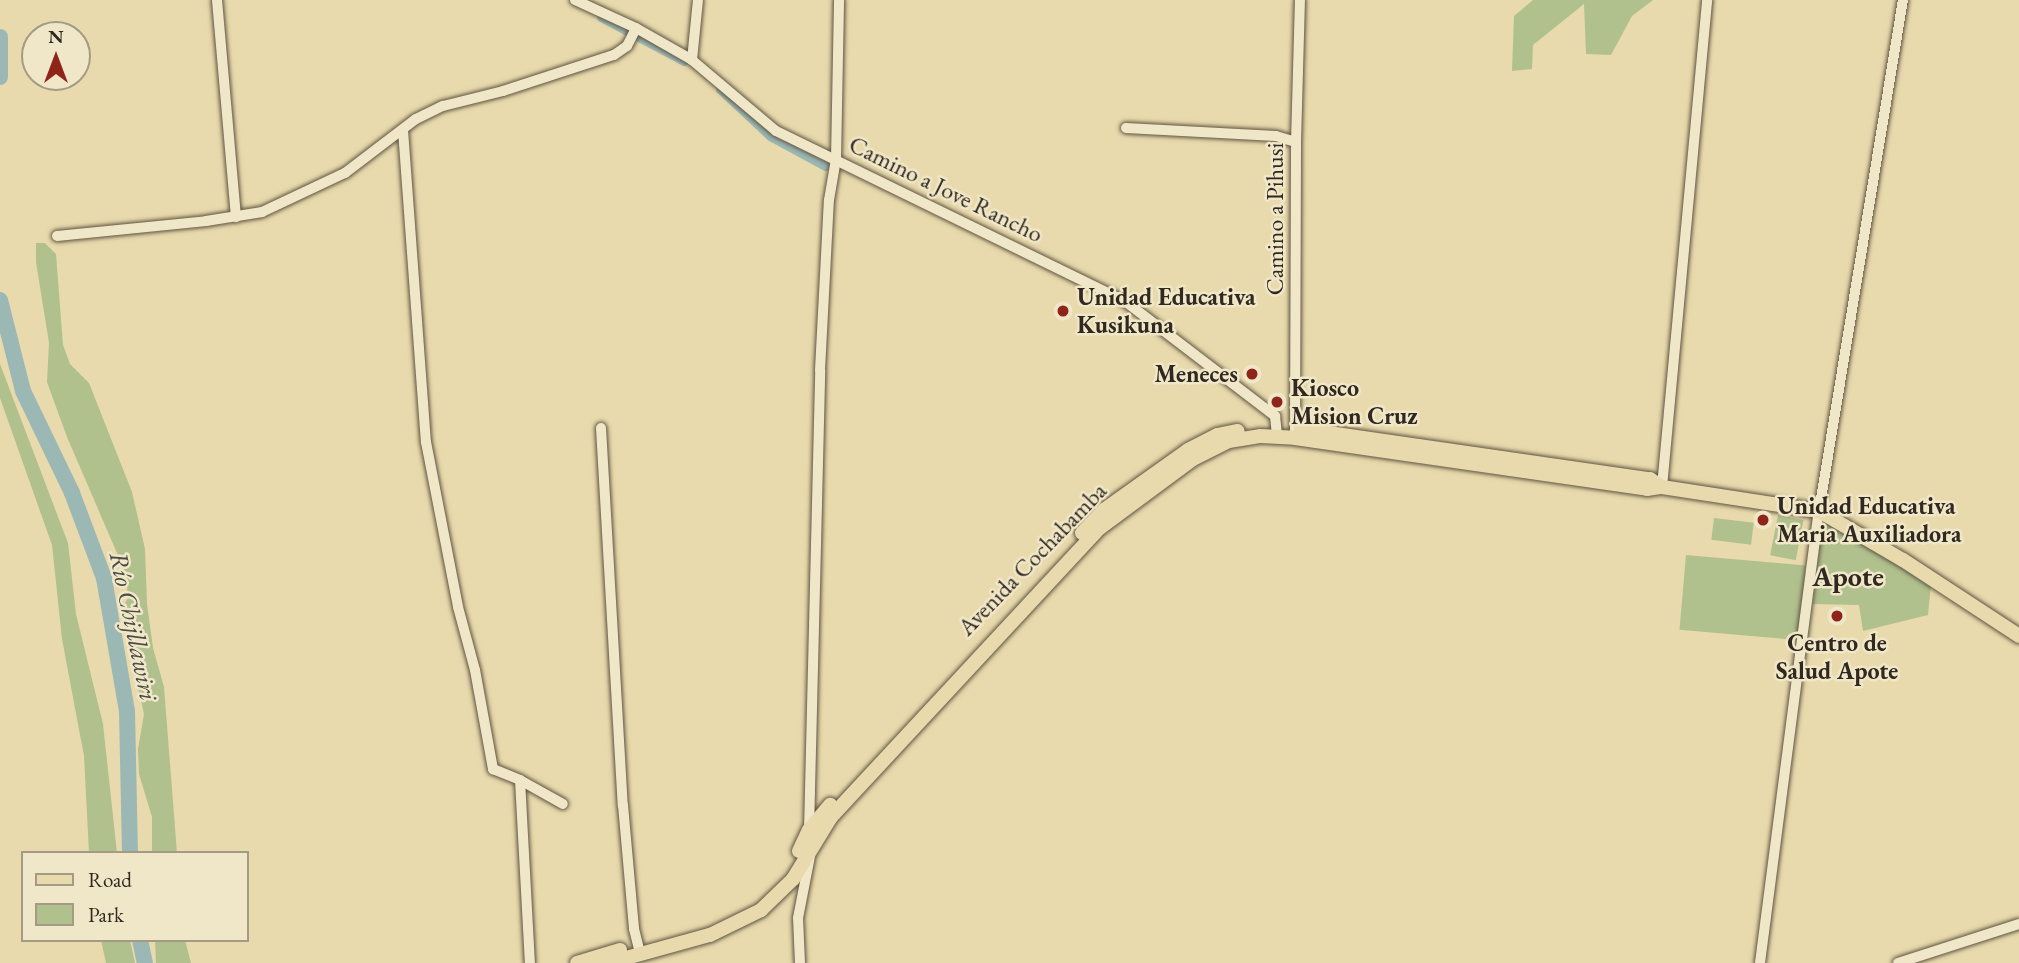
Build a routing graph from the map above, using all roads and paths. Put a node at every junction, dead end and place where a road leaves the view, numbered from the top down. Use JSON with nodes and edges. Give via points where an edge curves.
{"nodes":[{"id":1,"x":216,"y":0,"type":"edge"},
{"id":2,"x":575,"y":0,"type":"edge"},
{"id":3,"x":698,"y":0,"type":"edge"},
{"id":4,"x":839,"y":0,"type":"edge"},
{"id":5,"x":1300,"y":0,"type":"edge"},
{"id":6,"x":1707,"y":0,"type":"edge"},
{"id":7,"x":1903,"y":0,"type":"edge"},
{"id":8,"x":636,"y":28,"type":"junction"},
{"id":9,"x":692,"y":60,"type":"junction"},
{"id":10,"x":1126,"y":128,"type":"dead end"},
{"id":11,"x":403,"y":130,"type":"junction"},
{"id":12,"x":1296,"y":142,"type":"junction"},
{"id":13,"x":836,"y":159,"type":"junction"},
{"id":14,"x":236,"y":217,"type":"junction"},
{"id":15,"x":57,"y":236,"type":"dead end"},
{"id":16,"x":601,"y":428,"type":"dead end"},
{"id":17,"x":1277,"y":432,"type":"junction"},
{"id":18,"x":1296,"y":433,"type":"junction"},
{"id":19,"x":1662,"y":487,"type":"junction"},
{"id":20,"x":1819,"y":511,"type":"junction"},
{"id":21,"x":2019,"y":636,"type":"edge"},
{"id":22,"x":520,"y":780,"type":"junction"},
{"id":23,"x":563,"y":804,"type":"dead end"},
{"id":24,"x":809,"y":830,"type":"junction"},
{"id":25,"x":811,"y":846,"type":"junction"},
{"id":26,"x":2019,"y":924,"type":"edge"},
{"id":27,"x":638,"y":949,"type":"junction"},
{"id":28,"x":530,"y":963,"type":"edge"},
{"id":29,"x":578,"y":963,"type":"edge"},
{"id":30,"x":608,"y":963,"type":"edge"},
{"id":31,"x":800,"y":963,"type":"edge"},
{"id":32,"x":1760,"y":963,"type":"edge"},
{"id":33,"x":1898,"y":963,"type":"edge"}],
"edges":[{"from":1,"to":14,"type":"street"},
{"from":2,"to":8,"type":"street","name":"Camino a Jove Rancho"},
{"from":3,"to":9,"type":"street"},
{"from":4,"to":13,"type":"street"},
{"from":5,"to":12,"type":"street","name":"Camino a Pihusi"},
{"from":6,"to":19,"type":"street"},
{"from":7,"to":20,"type":"street"},
{"from":8,"to":9,"type":"street","name":"Camino a Jove Rancho"},
{"from":8,"to":11,"type":"street","via":[[627,46],[614,55],[443,106]]},
{"from":9,"to":13,"type":"street","name":"Camino a Jove Rancho","via":[[776,131]]},
{"from":10,"to":12,"type":"street","via":[[1276,136]]},
{"from":11,"to":14,"type":"street","via":[[345,173],[262,212]]},
{"from":11,"to":22,"type":"street","via":[[426,442],[493,769]]},
{"from":12,"to":18,"type":"street","name":"Camino a Pihusi"},
{"from":13,"to":17,"type":"street","name":"Camino a Jove Rancho","via":[[1126,302],[1275,416]]},
{"from":13,"to":24,"type":"street","via":[[829,200],[821,370]]},
{"from":14,"to":15,"type":"street"},
{"from":16,"to":27,"type":"street","via":[[623,805]]},
{"from":17,"to":18,"type":"main road","name":"Avenida Cochabamba"},
{"from":17,"to":24,"type":"main road","name":"Avenida Cochabamba","via":[[1233,431],[1202,442],[1104,510]]},
{"from":17,"to":25,"type":"main road","name":"Avenida Cochabamba","via":[[1210,450],[1100,528],[831,817]]},
{"from":18,"to":19,"type":"main road","name":"Avenida Cochabamba","via":[[1571,473],[1650,479]]},
{"from":19,"to":20,"type":"main road","name":"Avenida Cochabamba"},
{"from":20,"to":21,"type":"main road","name":"Avenida Cochabamba"},
{"from":20,"to":32,"type":"street"},
{"from":22,"to":23,"type":"street"},
{"from":22,"to":28,"type":"street"},
{"from":24,"to":25,"type":"street"},
{"from":24,"to":27,"type":"main road","name":"Avenida Cochabamba","via":[[787,874],[756,903],[706,928]]},
{"from":25,"to":27,"type":"main road","name":"Avenida Cochabamba","via":[[793,879],[761,910],[710,936]]},
{"from":25,"to":31,"type":"street","via":[[798,918]]},
{"from":26,"to":33,"type":"street"},
{"from":27,"to":29,"type":"main road","name":"Avenida Cochabamba"},
{"from":27,"to":30,"type":"main road","name":"Avenida Cochabamba"}]}
